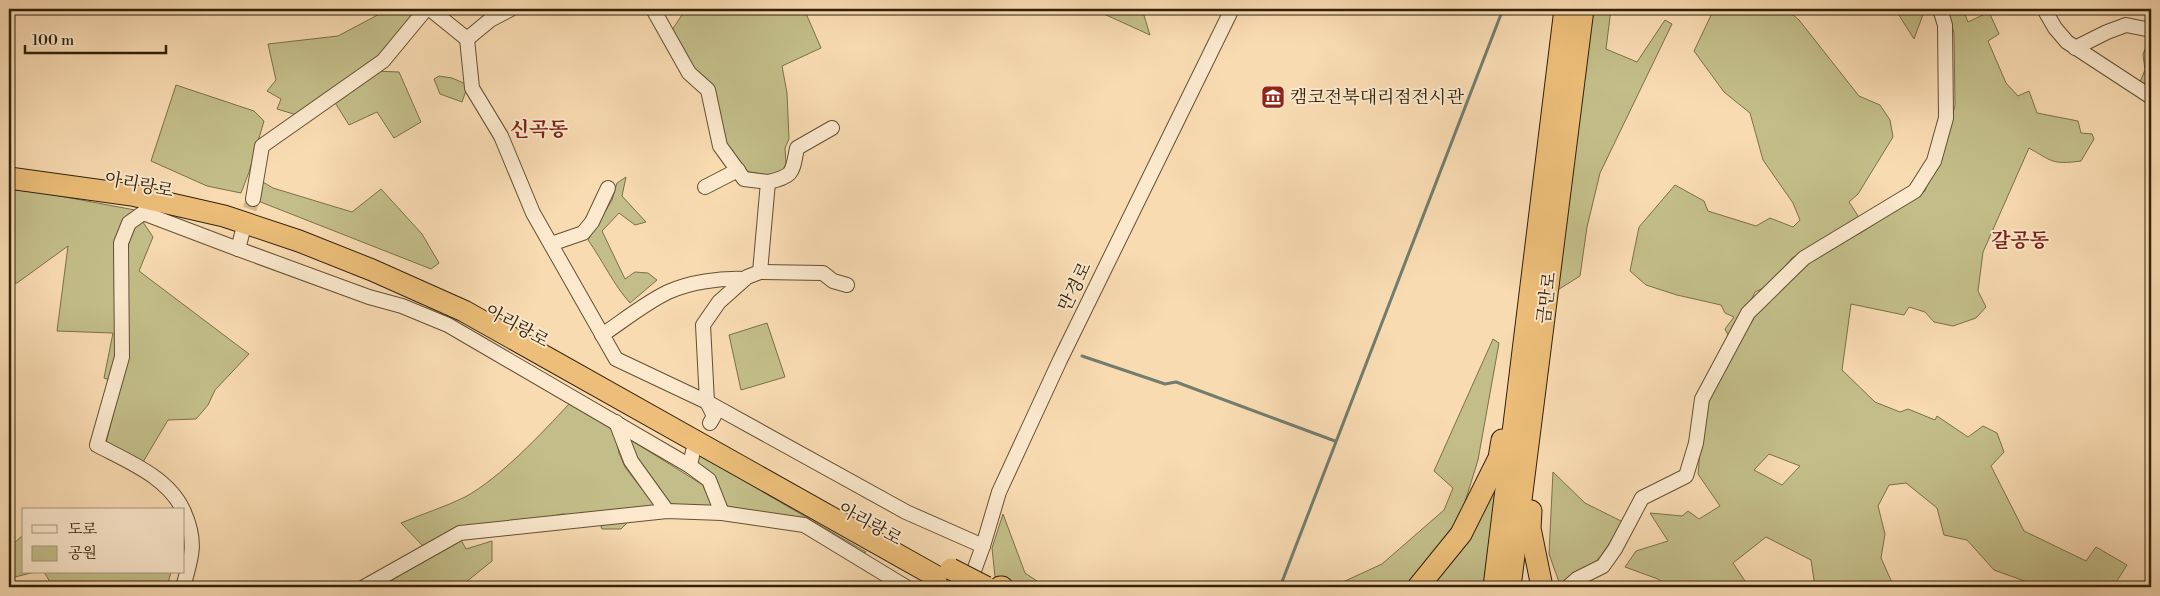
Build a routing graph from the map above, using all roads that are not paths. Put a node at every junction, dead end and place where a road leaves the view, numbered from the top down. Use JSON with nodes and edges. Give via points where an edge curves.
{"nodes":[{"id":1,"x":426,"y":9,"type":"edge"},
{"id":2,"x":430,"y":9,"type":"edge"},
{"id":3,"x":511,"y":9,"type":"edge"},
{"id":4,"x":652,"y":9,"type":"edge"},
{"id":5,"x":1232,"y":9,"type":"edge"},
{"id":6,"x":1565,"y":9,"type":"edge"},
{"id":7,"x":1583,"y":9,"type":"edge"},
{"id":8,"x":1940,"y":9,"type":"edge"},
{"id":9,"x":2044,"y":9,"type":"edge"},
{"id":10,"x":494,"y":14,"type":"edge"},
{"id":11,"x":2151,"y":30,"type":"edge"},
{"id":12,"x":467,"y":39,"type":"junction"},
{"id":13,"x":2075,"y":48,"type":"junction"},
{"id":14,"x":2151,"y":97,"type":"edge"},
{"id":15,"x":832,"y":128,"type":"dead end"},
{"id":16,"x":9,"y":166,"type":"edge"},
{"id":17,"x":738,"y":170,"type":"junction"},
{"id":18,"x":9,"y":178,"type":"edge"},
{"id":19,"x":768,"y":182,"type":"junction"},
{"id":20,"x":705,"y":187,"type":"dead end"},
{"id":21,"x":608,"y":188,"type":"dead end"},
{"id":22,"x":253,"y":199,"type":"tunnel mouth"},
{"id":23,"x":243,"y":230,"type":"tunnel mouth"},
{"id":24,"x":551,"y":244,"type":"junction"},
{"id":25,"x":238,"y":248,"type":"junction"},
{"id":26,"x":760,"y":272,"type":"junction"},
{"id":27,"x":744,"y":279,"type":"junction"},
{"id":28,"x":847,"y":285,"type":"dead end"},
{"id":29,"x":602,"y":335,"type":"junction"},
{"id":30,"x":1519,"y":391,"type":"junction"},
{"id":31,"x":707,"y":402,"type":"junction"},
{"id":32,"x":616,"y":422,"type":"junction"},
{"id":33,"x":710,"y":423,"type":"dead end"},
{"id":34,"x":693,"y":451,"type":"dead end"},
{"id":35,"x":1527,"y":456,"type":"junction"},
{"id":36,"x":690,"y":466,"type":"junction"},
{"id":37,"x":181,"y":508,"type":"edge"},
{"id":38,"x":667,"y":511,"type":"junction"},
{"id":39,"x":722,"y":513,"type":"junction"},
{"id":40,"x":185,"y":516,"type":"edge"},
{"id":41,"x":982,"y":546,"type":"junction"},
{"id":42,"x":951,"y":580,"type":"edge"},
{"id":43,"x":183,"y":587,"type":"edge"},
{"id":44,"x":364,"y":587,"type":"edge"},
{"id":45,"x":906,"y":587,"type":"edge"},
{"id":46,"x":967,"y":587,"type":"edge"},
{"id":47,"x":986,"y":587,"type":"edge"},
{"id":48,"x":1418,"y":587,"type":"edge"},
{"id":49,"x":1494,"y":587,"type":"edge"},
{"id":50,"x":1510,"y":587,"type":"edge"},
{"id":51,"x":1542,"y":587,"type":"edge"},
{"id":52,"x":1568,"y":587,"type":"edge"}],
"edges":[{"from":1,"to":22,"type":"street","via":[[383,61],[262,146]]},
{"from":2,"to":12,"type":"street"},
{"from":3,"to":10,"type":"street"},
{"from":4,"to":17,"type":"street","via":[[689,73],[708,90],[720,146]]},
{"from":5,"to":41,"type":"street","name":"만경로","via":[[1060,360],[1003,483]]},
{"from":6,"to":30,"type":"highway","name":"금만로"},
{"from":7,"to":35,"type":"highway","name":"금만로"},
{"from":8,"to":52,"type":"street","via":[[1945,25],[1946,118],[1934,162],[1915,192],[1804,258],[1748,313],[1702,399],[1696,443],[1686,476],[1642,498],[1616,549],[1603,566]]},
{"from":9,"to":13,"type":"street","via":[[2055,28]]},
{"from":10,"to":12,"type":"street"},
{"from":11,"to":13,"type":"street","via":[[2126,25]]},
{"from":12,"to":24,"type":"street","via":[[472,88],[501,136],[533,213]]},
{"from":13,"to":14,"type":"street"},
{"from":15,"to":19,"type":"street","via":[[797,148],[793,169],[786,178]]},
{"from":16,"to":42,"type":"highway","name":"아리랑로","via":[[118,180],[222,202],[316,234],[469,298]]},
{"from":17,"to":19,"type":"street","via":[[744,179]]},
{"from":17,"to":20,"type":"street"},
{"from":18,"to":42,"type":"highway","name":"아리랑로","via":[[132,195],[224,216],[372,270],[464,311]]},
{"from":19,"to":26,"type":"street"},
{"from":21,"to":24,"type":"street","via":[[592,222],[582,233]]},
{"from":23,"to":25,"type":"street"},
{"from":24,"to":29,"type":"street"},
{"from":25,"to":32,"type":"street","via":[[448,325]]},
{"from":25,"to":37,"type":"street","via":[[143,213],[129,223],[121,243],[122,357],[97,445],[155,479],[168,489]]},
{"from":26,"to":27,"type":"street"},
{"from":26,"to":28,"type":"street","via":[[823,273],[833,281]]},
{"from":27,"to":29,"type":"street","via":[[728,278],[668,292]]},
{"from":27,"to":31,"type":"street","via":[[719,302],[703,325]]},
{"from":29,"to":31,"type":"street","via":[[616,359]]},
{"from":30,"to":48,"type":"highway","via":[[1513,392],[1499,458],[1461,534]]},
{"from":30,"to":49,"type":"highway","name":"금만로"},
{"from":31,"to":33,"type":"street","via":[[714,416]]},
{"from":31,"to":41,"type":"street","via":[[906,512]]},
{"from":32,"to":36,"type":"street"},
{"from":32,"to":38,"type":"street","via":[[631,462]]},
{"from":34,"to":36,"type":"street"},
{"from":35,"to":50,"type":"highway","name":"금만로"},
{"from":35,"to":51,"type":"highway","via":[[1534,458],[1530,528]]},
{"from":36,"to":39,"type":"street","via":[[709,480]]},
{"from":38,"to":39,"type":"street"},
{"from":38,"to":44,"type":"street","via":[[460,533]]},
{"from":39,"to":45,"type":"street","via":[[804,525]]},
{"from":40,"to":43,"type":"street","via":[[191,529],[192,555]]},
{"from":41,"to":46,"type":"street","name":"만경로"},
{"from":42,"to":47,"type":"highway","name":"아리랑로","bridge":true}]}
